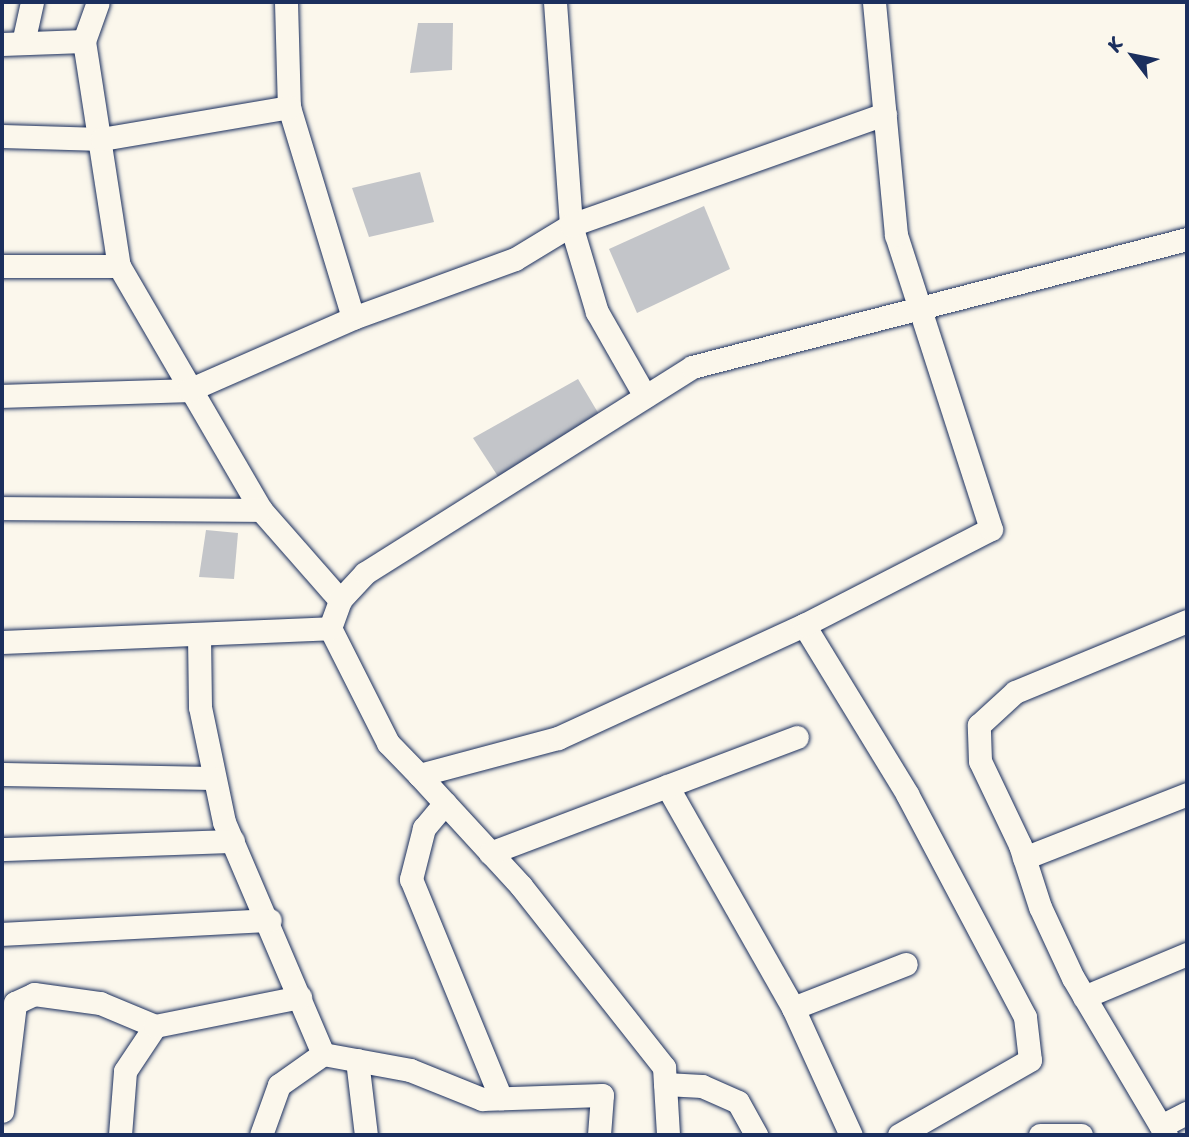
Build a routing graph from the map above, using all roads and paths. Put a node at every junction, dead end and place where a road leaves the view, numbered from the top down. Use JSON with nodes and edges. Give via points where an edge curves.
{"nodes":[{"id":1,"x":32,"y":2,"type":"edge"},
{"id":2,"x":98,"y":2,"type":"edge"},
{"id":3,"x":286,"y":2,"type":"edge"},
{"id":4,"x":555,"y":2,"type":"edge"},
{"id":5,"x":874,"y":2,"type":"edge"},
{"id":6,"x":85,"y":41,"type":"junction"},
{"id":7,"x":13,"y":43,"type":"edge"},
{"id":8,"x":289,"y":107,"type":"junction"},
{"id":9,"x":885,"y":114,"type":"junction"},
{"id":10,"x":2,"y":136,"type":"edge"},
{"id":11,"x":102,"y":139,"type":"junction"},
{"id":12,"x":571,"y":225,"type":"junction"},
{"id":13,"x":1187,"y":239,"type":"edge"},
{"id":14,"x":2,"y":266,"type":"edge"},
{"id":15,"x":119,"y":266,"type":"junction"},
{"id":16,"x":918,"y":309,"type":"junction"},
{"id":17,"x":353,"y":318,"type":"junction"},
{"id":18,"x":189,"y":390,"type":"junction"},
{"id":19,"x":2,"y":396,"type":"edge"},
{"id":20,"x":645,"y":396,"type":"junction"},
{"id":21,"x":2,"y":508,"type":"edge"},
{"id":22,"x":261,"y":510,"type":"junction"},
{"id":23,"x":340,"y":600,"type":"junction"},
{"id":24,"x":1187,"y":621,"type":"edge"},
{"id":25,"x":804,"y":625,"type":"junction"},
{"id":26,"x":330,"y":628,"type":"junction"},
{"id":27,"x":199,"y":635,"type":"junction"},
{"id":28,"x":2,"y":642,"type":"edge"},
{"id":29,"x":797,"y":737,"type":"dead end"},
{"id":30,"x":2,"y":774,"type":"edge"},
{"id":31,"x":419,"y":775,"type":"junction"},
{"id":32,"x":214,"y":778,"type":"junction"},
{"id":33,"x":667,"y":786,"type":"junction"},
{"id":34,"x":1187,"y":794,"type":"edge"},
{"id":35,"x":445,"y":803,"type":"junction"},
{"id":36,"x":233,"y":841,"type":"junction"},
{"id":37,"x":2,"y":849,"type":"edge"},
{"id":38,"x":490,"y":853,"type":"junction"},
{"id":39,"x":1024,"y":858,"type":"junction"},
{"id":40,"x":270,"y":920,"type":"junction"},
{"id":41,"x":2,"y":934,"type":"edge"},
{"id":42,"x":1187,"y":954,"type":"edge"},
{"id":43,"x":906,"y":964,"type":"dead end"},
{"id":44,"x":300,"y":997,"type":"junction"},
{"id":45,"x":1084,"y":997,"type":"junction"},
{"id":46,"x":793,"y":1008,"type":"junction"},
{"id":47,"x":155,"y":1026,"type":"junction"},
{"id":48,"x":323,"y":1054,"type":"junction"},
{"id":49,"x":357,"y":1060,"type":"junction"},
{"id":50,"x":665,"y":1084,"type":"junction"},
{"id":51,"x":501,"y":1098,"type":"junction"},
{"id":52,"x":2,"y":1111,"type":"edge"},
{"id":53,"x":1187,"y":1113,"type":"edge"},
{"id":54,"x":1163,"y":1131,"type":"edge"},
{"id":55,"x":120,"y":1135,"type":"edge"},
{"id":56,"x":261,"y":1135,"type":"edge"},
{"id":57,"x":366,"y":1135,"type":"edge"},
{"id":58,"x":599,"y":1135,"type":"edge"},
{"id":59,"x":668,"y":1135,"type":"edge"},
{"id":60,"x":756,"y":1135,"type":"edge"},
{"id":61,"x":851,"y":1135,"type":"edge"},
{"id":62,"x":899,"y":1135,"type":"edge"},
{"id":63,"x":1040,"y":1135,"type":"edge"},
{"id":64,"x":1081,"y":1135,"type":"edge"}],
"edges":[{"from":1,"to":7,"type":"street"},
{"from":2,"to":6,"type":"street"},
{"from":3,"to":8,"type":"street"},
{"from":4,"to":12,"type":"street"},
{"from":5,"to":9,"type":"street"},
{"from":6,"to":7,"type":"street"},
{"from":6,"to":11,"type":"street"},
{"from":8,"to":11,"type":"street"},
{"from":8,"to":17,"type":"street"},
{"from":9,"to":12,"type":"street"},
{"from":9,"to":16,"type":"street","via":[[896,235]]},
{"from":10,"to":11,"type":"street"},
{"from":11,"to":15,"type":"street"},
{"from":12,"to":17,"type":"street","via":[[515,259]]},
{"from":12,"to":20,"type":"street","via":[[597,312]]},
{"from":13,"to":16,"type":"street"},
{"from":14,"to":15,"type":"street"},
{"from":15,"to":18,"type":"street"},
{"from":16,"to":20,"type":"street","via":[[692,367]]},
{"from":16,"to":25,"type":"street","via":[[991,529]]},
{"from":17,"to":18,"type":"street"},
{"from":18,"to":19,"type":"street"},
{"from":18,"to":22,"type":"street"},
{"from":20,"to":23,"type":"street","via":[[365,573]]},
{"from":21,"to":22,"type":"street"},
{"from":22,"to":23,"type":"street"},
{"from":23,"to":26,"type":"street"},
{"from":24,"to":39,"type":"street","via":[[1015,692],[979,725],[981,761]]},
{"from":25,"to":31,"type":"street","via":[[558,738]]},
{"from":25,"to":62,"type":"street","via":[[907,794],[1025,1017],[1030,1060]]},
{"from":26,"to":27,"type":"street"},
{"from":26,"to":31,"type":"street","via":[[388,743]]},
{"from":27,"to":28,"type":"street"},
{"from":27,"to":32,"type":"street","via":[[200,707]]},
{"from":29,"to":33,"type":"street"},
{"from":30,"to":32,"type":"street"},
{"from":31,"to":35,"type":"street"},
{"from":32,"to":36,"type":"street"},
{"from":33,"to":38,"type":"street"},
{"from":33,"to":46,"type":"street"},
{"from":34,"to":39,"type":"street"},
{"from":35,"to":38,"type":"street"},
{"from":35,"to":51,"type":"street","via":[[424,828],[411,879]]},
{"from":36,"to":37,"type":"street"},
{"from":36,"to":40,"type":"street"},
{"from":38,"to":50,"type":"street","via":[[664,1067]]},
{"from":39,"to":45,"type":"street","via":[[1040,907]]},
{"from":40,"to":41,"type":"street"},
{"from":40,"to":44,"type":"street"},
{"from":42,"to":45,"type":"street"},
{"from":43,"to":46,"type":"street"},
{"from":44,"to":47,"type":"street"},
{"from":44,"to":48,"type":"street"},
{"from":45,"to":54,"type":"street"},
{"from":46,"to":61,"type":"street"},
{"from":47,"to":52,"type":"street","via":[[100,1003],[34,994],[15,1003]]},
{"from":47,"to":55,"type":"street","via":[[125,1071]]},
{"from":48,"to":49,"type":"street"},
{"from":48,"to":56,"type":"street","via":[[279,1085]]},
{"from":49,"to":51,"type":"street","via":[[410,1070],[482,1099]]},
{"from":49,"to":57,"type":"street"},
{"from":50,"to":59,"type":"street"},
{"from":50,"to":60,"type":"street","via":[[702,1086],[738,1102]]},
{"from":51,"to":58,"type":"street","via":[[601,1095]]},
{"from":53,"to":54,"type":"street"},
{"from":63,"to":64,"type":"street"}]}
